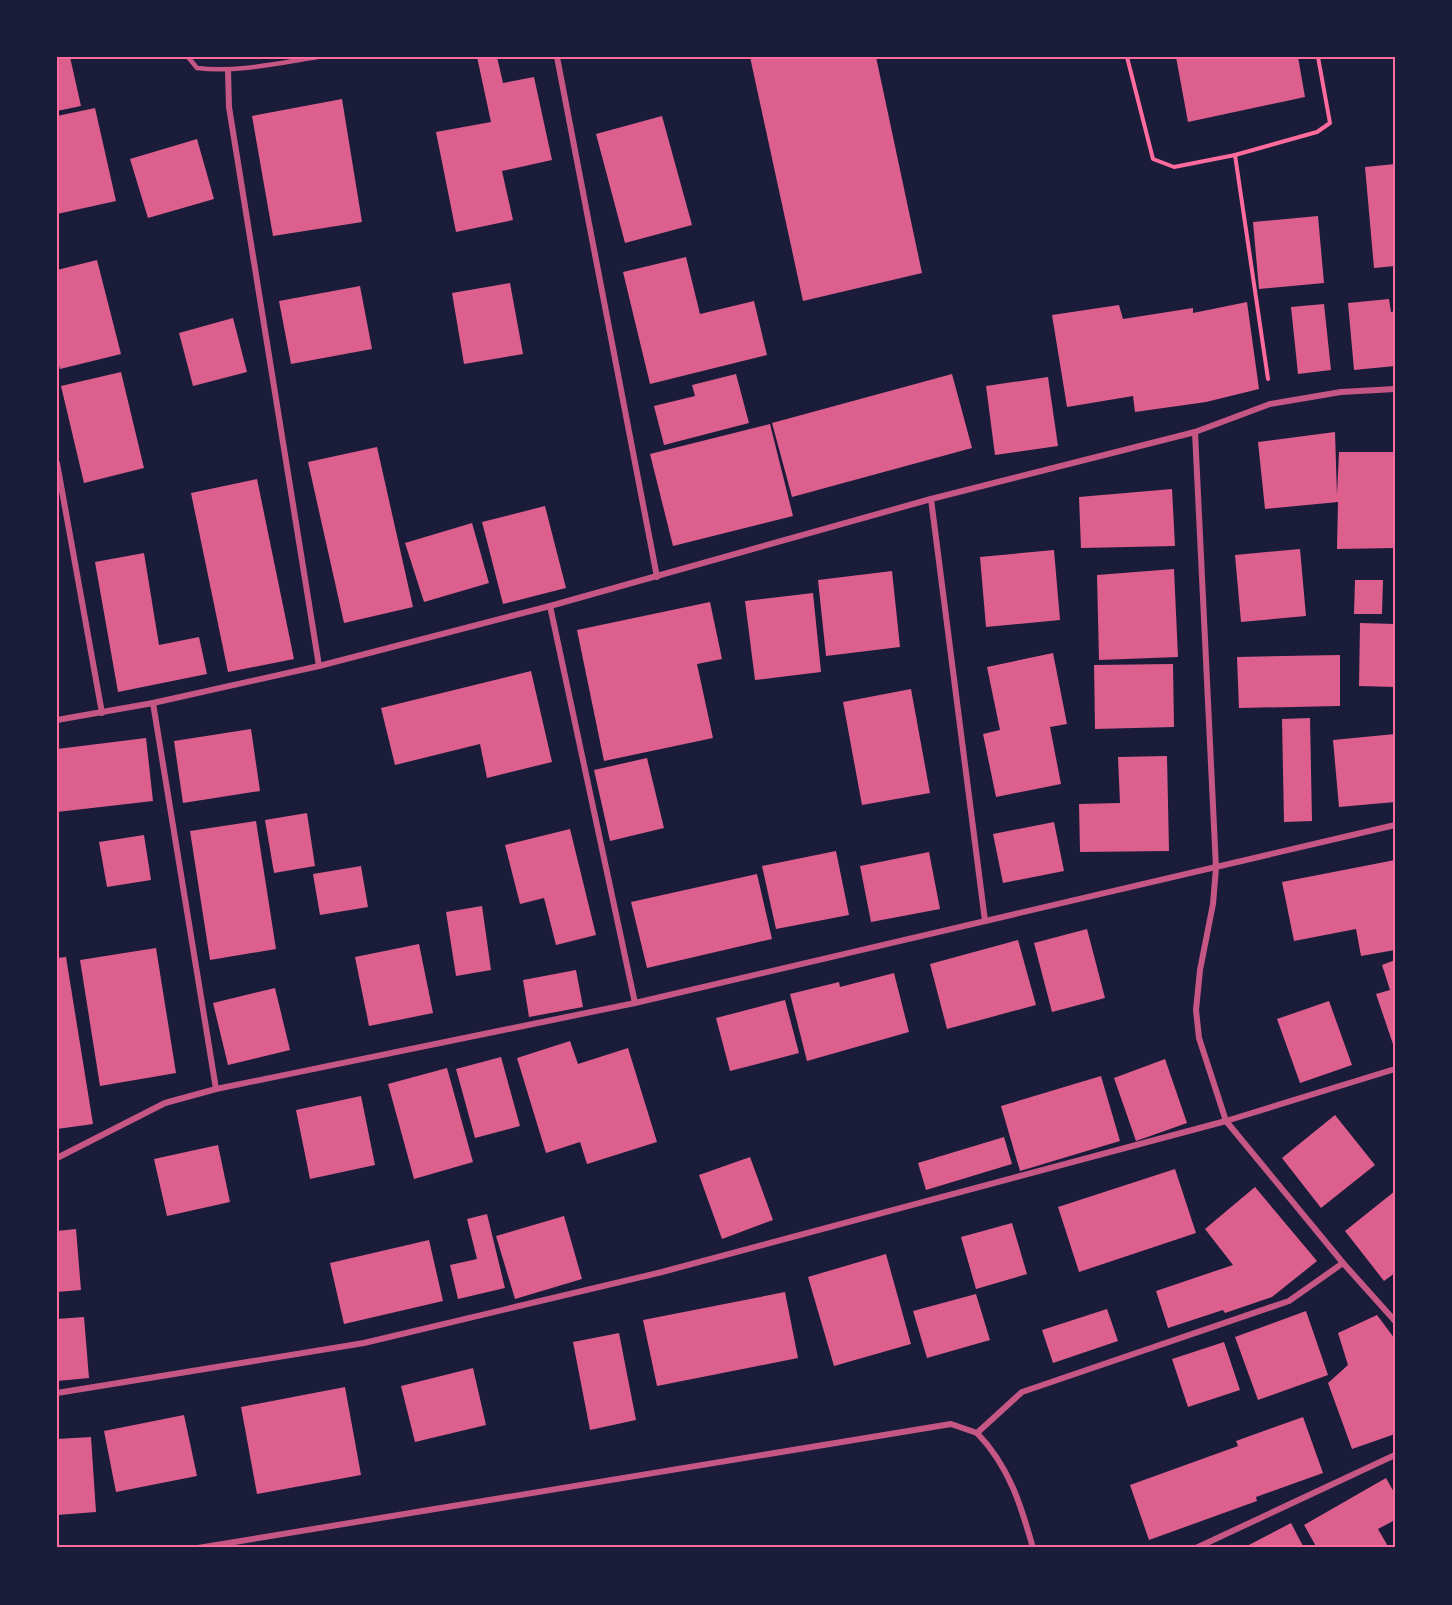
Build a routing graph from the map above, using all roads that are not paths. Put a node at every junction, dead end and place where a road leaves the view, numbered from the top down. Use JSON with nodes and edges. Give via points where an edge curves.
{"nodes":[{"id":1,"x":188,"y":57,"type":"edge"},
{"id":2,"x":318,"y":57,"type":"edge"},
{"id":3,"x":557,"y":57,"type":"edge"},
{"id":4,"x":228,"y":70,"type":"junction"},
{"id":5,"x":1395,"y":389,"type":"edge"},
{"id":6,"x":1195,"y":432,"type":"junction"},
{"id":7,"x":57,"y":463,"type":"edge"},
{"id":8,"x":931,"y":500,"type":"junction"},
{"id":9,"x":657,"y":577,"type":"junction"},
{"id":10,"x":550,"y":606,"type":"junction"},
{"id":11,"x":319,"y":666,"type":"junction"},
{"id":12,"x":153,"y":703,"type":"junction"},
{"id":13,"x":102,"y":713,"type":"junction"},
{"id":14,"x":57,"y":720,"type":"edge"},
{"id":15,"x":1395,"y":825,"type":"edge"},
{"id":16,"x":1216,"y":868,"type":"junction"},
{"id":17,"x":985,"y":921,"type":"junction"},
{"id":18,"x":635,"y":1003,"type":"junction"},
{"id":19,"x":1395,"y":1069,"type":"edge"},
{"id":20,"x":216,"y":1089,"type":"junction"},
{"id":21,"x":1226,"y":1121,"type":"junction"},
{"id":22,"x":57,"y":1158,"type":"edge"},
{"id":23,"x":1343,"y":1263,"type":"junction"},
{"id":24,"x":1395,"y":1320,"type":"edge"},
{"id":25,"x":57,"y":1393,"type":"edge"},
{"id":26,"x":977,"y":1433,"type":"junction"},
{"id":27,"x":1395,"y":1455,"type":"edge"},
{"id":28,"x":198,"y":1548,"type":"edge"},
{"id":29,"x":1033,"y":1548,"type":"edge"},
{"id":30,"x":1196,"y":1548,"type":"edge"}],
"edges":[{"from":1,"to":4,"type":"lane","via":[[197,68]]},
{"from":2,"to":4,"type":"lane"},
{"from":3,"to":9,"type":"street"},
{"from":4,"to":11,"type":"street","via":[[229,107]]},
{"from":5,"to":6,"type":"street","via":[[1341,392],[1270,404]]},
{"from":6,"to":8,"type":"street"},
{"from":6,"to":16,"type":"street"},
{"from":7,"to":13,"type":"street"},
{"from":8,"to":9,"type":"street"},
{"from":8,"to":17,"type":"street"},
{"from":9,"to":10,"type":"street"},
{"from":10,"to":11,"type":"street"},
{"from":10,"to":18,"type":"street"},
{"from":11,"to":12,"type":"street"},
{"from":12,"to":13,"type":"street"},
{"from":12,"to":20,"type":"street"},
{"from":13,"to":14,"type":"street"},
{"from":15,"to":16,"type":"street"},
{"from":16,"to":17,"type":"street"},
{"from":16,"to":21,"type":"street","via":[[1196,1010],[1201,1047]]},
{"from":17,"to":18,"type":"street"},
{"from":18,"to":20,"type":"street"},
{"from":19,"to":21,"type":"street"},
{"from":20,"to":22,"type":"street","via":[[165,1103]]},
{"from":21,"to":23,"type":"street"},
{"from":21,"to":25,"type":"street","via":[[662,1272],[364,1342]]},
{"from":23,"to":24,"type":"street"},
{"from":23,"to":26,"type":"street","via":[[1289,1301],[1022,1392]]},
{"from":26,"to":28,"type":"street","via":[[951,1424]]},
{"from":26,"to":29,"type":"street","via":[[995,1451],[1018,1493]]},
{"from":27,"to":30,"type":"street"}]}
